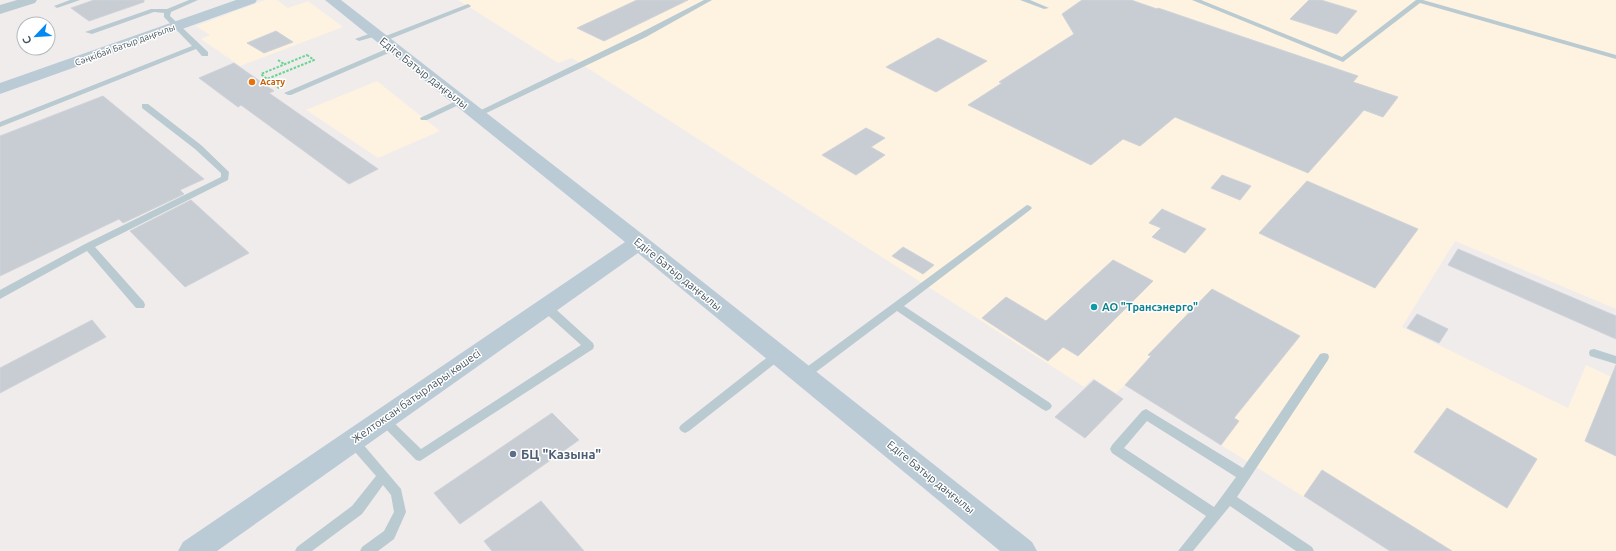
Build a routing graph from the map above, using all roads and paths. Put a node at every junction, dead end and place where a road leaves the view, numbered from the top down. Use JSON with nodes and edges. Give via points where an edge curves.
{"nodes":[{"id":1,"x":30,"y":0,"type":"edge"},
{"id":2,"x":77,"y":0,"type":"edge"},
{"id":3,"x":195,"y":0,"type":"edge"},
{"id":4,"x":250,"y":0,"type":"edge"},
{"id":5,"x":332,"y":0,"type":"edge"},
{"id":6,"x":709,"y":0,"type":"edge"},
{"id":7,"x":1023,"y":0,"type":"edge"},
{"id":8,"x":1195,"y":0,"type":"edge"},
{"id":9,"x":1420,"y":1,"type":"edge"},
{"id":10,"x":57,"y":6,"type":"dead end"},
{"id":11,"x":468,"y":6,"type":"dead end"},
{"id":12,"x":1046,"y":8,"type":"dead end"},
{"id":13,"x":0,"y":10,"type":"edge"},
{"id":14,"x":168,"y":11,"type":"junction"},
{"id":15,"x":175,"y":27,"type":"junction"},
{"id":16,"x":88,"y":32,"type":"dead end"},
{"id":17,"x":377,"y":40,"type":"junction"},
{"id":18,"x":196,"y":47,"type":"junction"},
{"id":19,"x":205,"y":54,"type":"dead end"},
{"id":20,"x":1616,"y":58,"type":"edge"},
{"id":21,"x":278,"y":60,"type":"dead end"},
{"id":22,"x":284,"y":64,"type":"junction"},
{"id":23,"x":268,"y":79,"type":"junction"},
{"id":24,"x":0,"y":89,"type":"edge"},
{"id":25,"x":280,"y":89,"type":"dead end"},
{"id":26,"x":288,"y":93,"type":"dead end"},
{"id":27,"x":461,"y":102,"type":"junction"},
{"id":28,"x":145,"y":106,"type":"dead end"},
{"id":29,"x":477,"y":114,"type":"junction"},
{"id":30,"x":424,"y":118,"type":"dead end"},
{"id":31,"x":0,"y":125,"type":"edge"},
{"id":32,"x":1027,"y":208,"type":"dead end"},
{"id":33,"x":639,"y":242,"type":"junction"},
{"id":34,"x":88,"y":246,"type":"junction"},
{"id":35,"x":0,"y":295,"type":"edge"},
{"id":36,"x":140,"y":305,"type":"dead end"},
{"id":37,"x":545,"y":306,"type":"junction"},
{"id":38,"x":897,"y":306,"type":"junction"},
{"id":39,"x":1594,"y":353,"type":"dead end"},
{"id":40,"x":778,"y":355,"type":"junction"},
{"id":41,"x":1324,"y":357,"type":"dead end"},
{"id":42,"x":1616,"y":360,"type":"edge"},
{"id":43,"x":804,"y":375,"type":"junction"},
{"id":44,"x":1046,"y":406,"type":"dead end"},
{"id":45,"x":383,"y":419,"type":"junction"},
{"id":46,"x":685,"y":428,"type":"dead end"},
{"id":47,"x":352,"y":440,"type":"junction"},
{"id":48,"x":1244,"y":475,"type":"junction"},
{"id":49,"x":383,"y":476,"type":"junction"},
{"id":50,"x":1229,"y":498,"type":"junction"},
{"id":51,"x":1215,"y":515,"type":"junction"},
{"id":52,"x":193,"y":551,"type":"edge"},
{"id":53,"x":302,"y":551,"type":"edge"},
{"id":54,"x":367,"y":551,"type":"edge"},
{"id":55,"x":1022,"y":551,"type":"edge"},
{"id":56,"x":1185,"y":551,"type":"edge"},
{"id":57,"x":1307,"y":551,"type":"edge"}],
"edges":[{"from":1,"to":13,"type":"street"},
{"from":2,"to":10,"type":"lane"},
{"from":3,"to":14,"type":"lane"},
{"from":4,"to":15,"type":"main road","name":"Сәңкібай Батыр даңғылы"},
{"from":5,"to":17,"type":"main road","name":"Едіге Батыр даңғылы"},
{"from":6,"to":29,"type":"lane","via":[[643,35]]},
{"from":7,"to":12,"type":"lane"},
{"from":8,"to":9,"type":"lane","via":[[1342,60]]},
{"from":9,"to":20,"type":"lane"},
{"from":11,"to":17,"type":"lane"},
{"from":14,"to":15,"type":"lane","via":[[166,16]]},
{"from":14,"to":16,"type":"lane","via":[[153,10]]},
{"from":15,"to":18,"type":"lane"},
{"from":15,"to":24,"type":"main road","name":"Сәңкібай Батыр даңғылы"},
{"from":17,"to":26,"type":"lane"},
{"from":17,"to":27,"type":"main road","name":"Едіге Батыр даңғылы"},
{"from":18,"to":19,"type":"lane"},
{"from":18,"to":31,"type":"lane"},
{"from":21,"to":22,"type":"path"},
{"from":22,"to":23,"type":"path","via":[[261,74]]},
{"from":22,"to":23,"type":"path","via":[[307,55],[314,60]]},
{"from":23,"to":25,"type":"path"},
{"from":27,"to":29,"type":"main road","name":"Едіге Батыр даңғылы"},
{"from":27,"to":30,"type":"lane"},
{"from":28,"to":34,"type":"lane","via":[[198,147],[225,172],[225,178]]},
{"from":29,"to":33,"type":"main road","name":"Едіге Батыр даңғылы"},
{"from":32,"to":38,"type":"lane"},
{"from":33,"to":37,"type":"main road","name":"Желтоксан батырлары көшесі"},
{"from":33,"to":40,"type":"main road","name":"Едіге Батыр даңғылы"},
{"from":34,"to":35,"type":"lane"},
{"from":34,"to":36,"type":"lane"},
{"from":37,"to":45,"type":"main road","name":"Желтоксан батырлары көшесі"},
{"from":37,"to":45,"type":"lane","via":[[589,346],[420,456]]},
{"from":38,"to":43,"type":"lane"},
{"from":38,"to":44,"type":"lane"},
{"from":39,"to":42,"type":"lane"},
{"from":40,"to":43,"type":"main road","name":"Едіге Батыр даңғылы"},
{"from":40,"to":46,"type":"lane"},
{"from":41,"to":48,"type":"lane"},
{"from":43,"to":55,"type":"main road","name":"Едіге Батыр даңғылы"},
{"from":45,"to":47,"type":"main road","name":"Желтоксан батырлары көшесі"},
{"from":47,"to":49,"type":"lane"},
{"from":47,"to":52,"type":"main road","name":"Желтоксан батырлары көшесі"},
{"from":48,"to":50,"type":"lane"},
{"from":48,"to":51,"type":"lane","via":[[1146,414],[1116,449]]},
{"from":49,"to":53,"type":"lane","via":[[357,510]]},
{"from":49,"to":54,"type":"lane","via":[[397,493],[400,512],[389,535]]},
{"from":50,"to":51,"type":"lane"},
{"from":50,"to":57,"type":"lane"},
{"from":51,"to":56,"type":"lane"}]}
